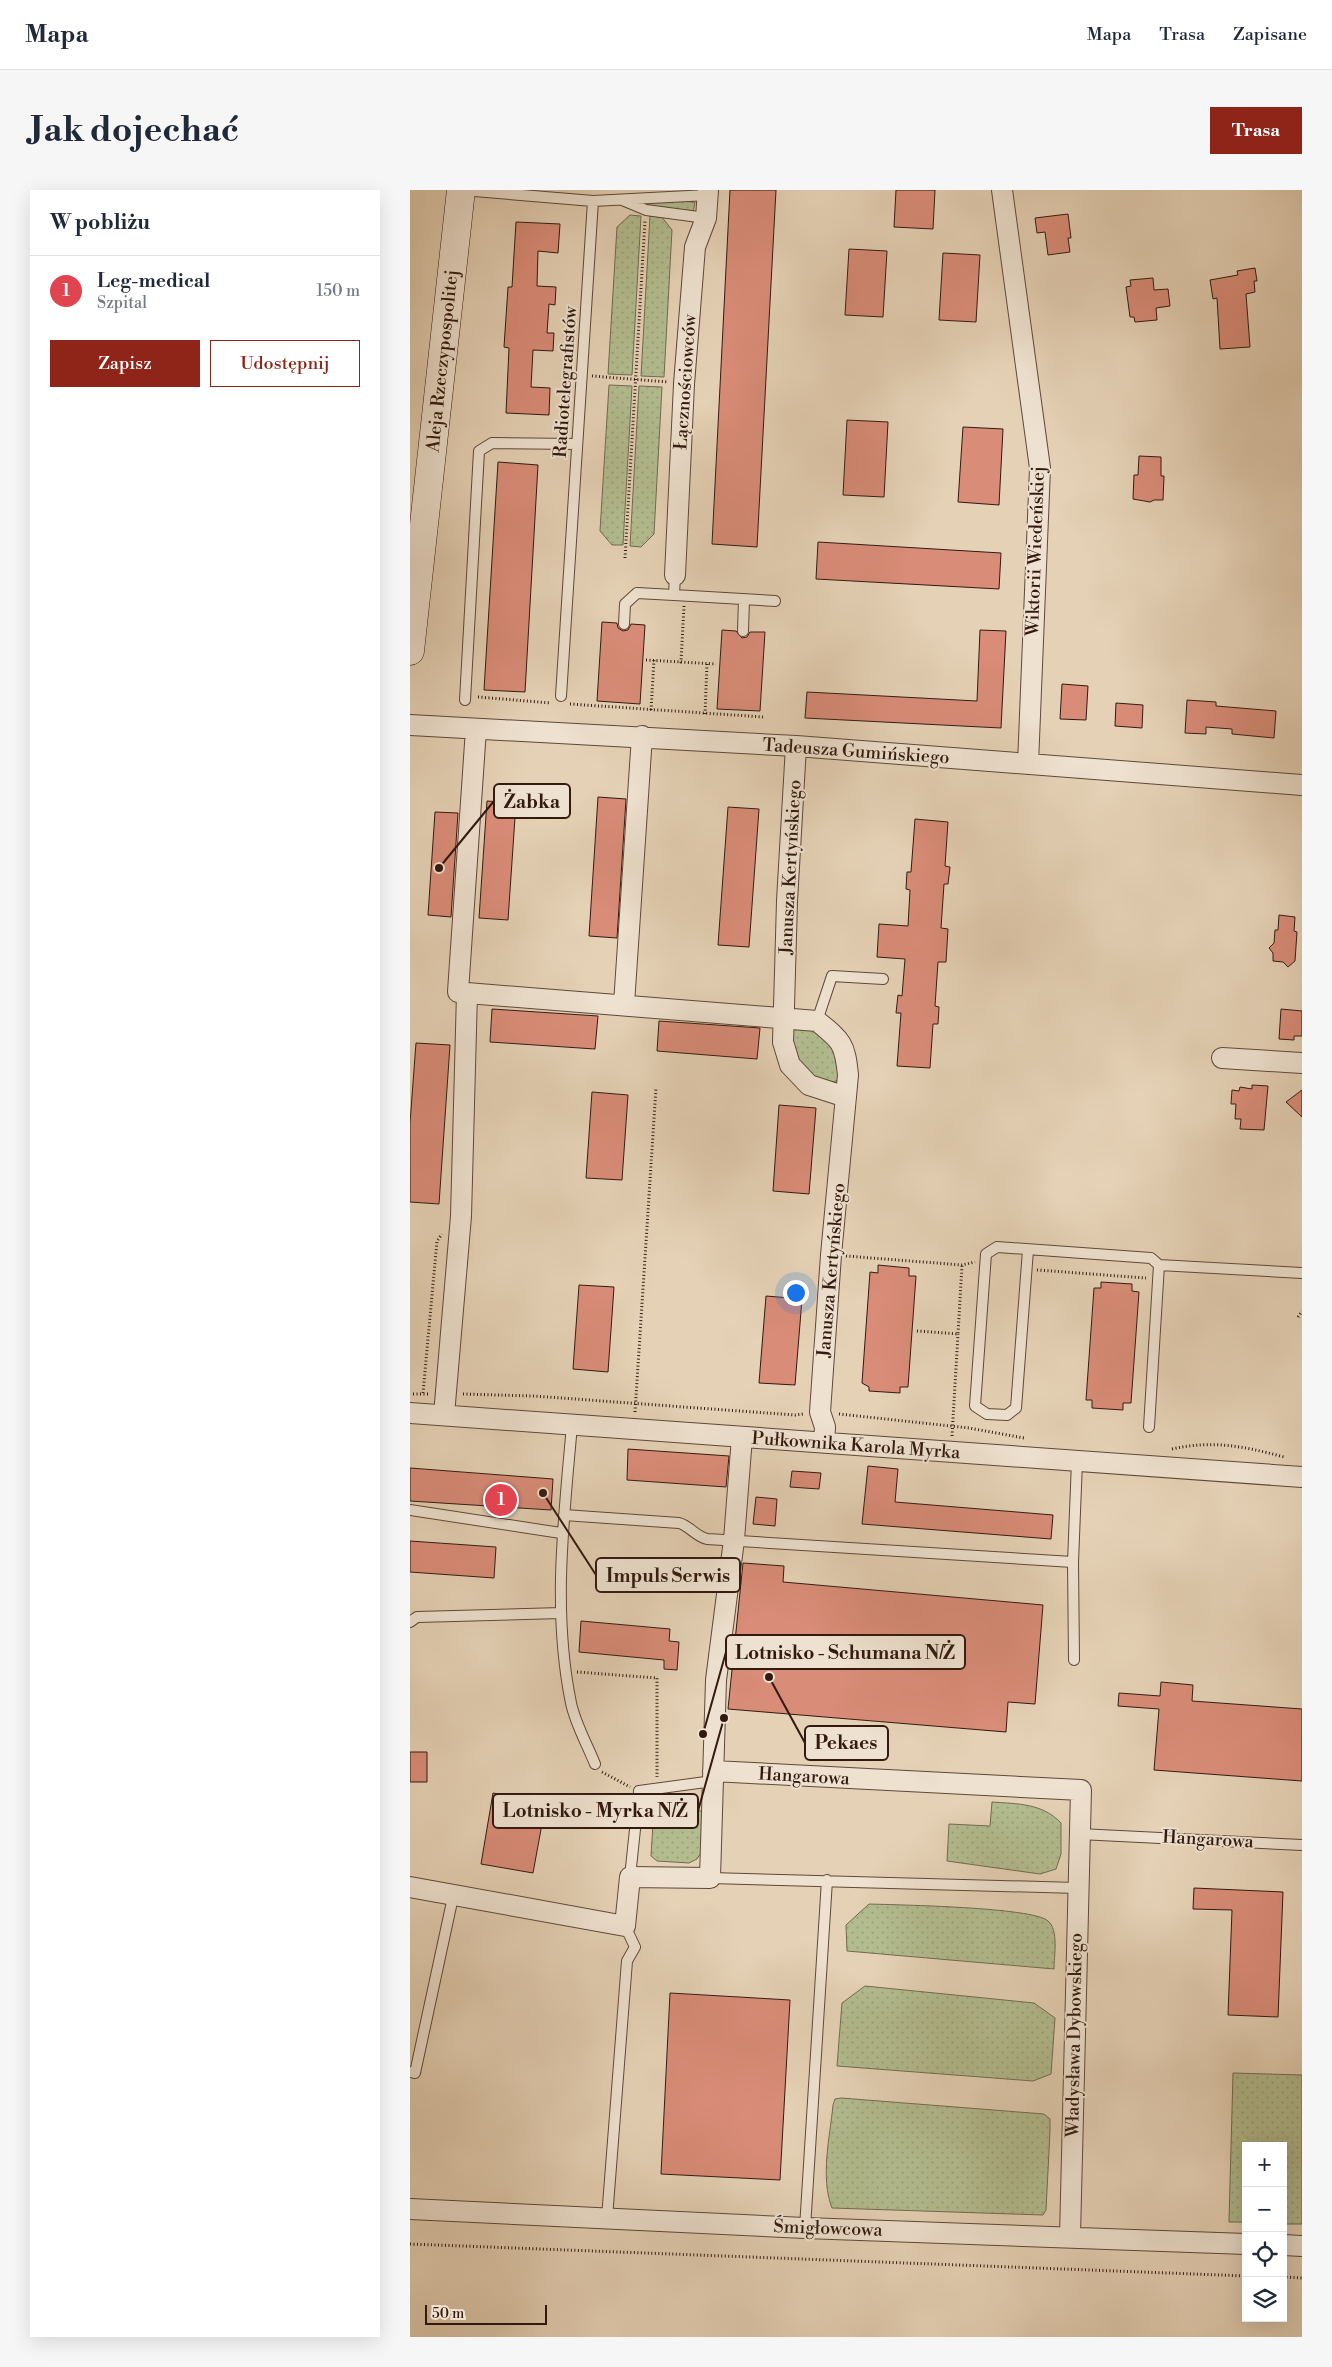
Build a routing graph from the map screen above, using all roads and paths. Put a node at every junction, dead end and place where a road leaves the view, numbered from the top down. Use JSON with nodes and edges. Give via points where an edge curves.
{"nodes":[{"id":1,"x":462,"y":190,"type":"edge"},
{"id":2,"x":1002,"y":190,"type":"edge"},
{"id":3,"x":708,"y":192,"type":"edge"},
{"id":4,"x":618,"y":199,"type":"junction"},
{"id":5,"x":593,"y":200,"type":"junction"},
{"id":6,"x":646,"y":210,"type":"junction"},
{"id":7,"x":706,"y":218,"type":"junction"},
{"id":8,"x":582,"y":376,"type":"junction"},
{"id":9,"x":636,"y":379,"type":"junction"},
{"id":10,"x":684,"y":384,"type":"junction"},
{"id":11,"x":577,"y":444,"type":"junction"},
{"id":12,"x":626,"y":558,"type":"dead end"},
{"id":13,"x":675,"y":575,"type":"joint"},
{"id":14,"x":679,"y":595,"type":"junction"},
{"id":15,"x":744,"y":599,"type":"junction"},
{"id":16,"x":775,"y":601,"type":"dead end"},
{"id":17,"x":624,"y":624,"type":"dead end"},
{"id":18,"x":743,"y":631,"type":"dead end"},
{"id":19,"x":410,"y":651,"type":"edge"},
{"id":20,"x":646,"y":660,"type":"dead end"},
{"id":21,"x":654,"y":660,"type":"junction"},
{"id":22,"x":681,"y":662,"type":"junction"},
{"id":23,"x":707,"y":664,"type":"junction"},
{"id":24,"x":716,"y":664,"type":"dead end"},
{"id":25,"x":465,"y":698,"type":"joint"},
{"id":26,"x":561,"y":701,"type":"junction"},
{"id":27,"x":651,"y":710,"type":"junction"},
{"id":28,"x":705,"y":714,"type":"junction"},
{"id":29,"x":764,"y":717,"type":"dead end"},
{"id":30,"x":410,"y":725,"type":"edge"},
{"id":31,"x":476,"y":728,"type":"junction"},
{"id":32,"x":642,"y":736,"type":"junction"},
{"id":33,"x":796,"y":746,"type":"junction"},
{"id":34,"x":1028,"y":764,"type":"junction"},
{"id":35,"x":1302,"y":785,"type":"edge"},
{"id":36,"x":883,"y":979,"type":"dead end"},
{"id":37,"x":467,"y":993,"type":"junction"},
{"id":38,"x":624,"y":1004,"type":"junction"},
{"id":39,"x":783,"y":1017,"type":"junction"},
{"id":40,"x":817,"y":1021,"type":"junction"},
{"id":41,"x":1222,"y":1058,"type":"dead end"},
{"id":42,"x":1302,"y":1063,"type":"edge"},
{"id":43,"x":656,"y":1088,"type":"dead end"},
{"id":44,"x":846,"y":1097,"type":"junction"},
{"id":45,"x":1028,"y":1250,"type":"junction"},
{"id":46,"x":831,"y":1255,"type":"junction"},
{"id":47,"x":986,"y":1260,"type":"junction"},
{"id":48,"x":962,"y":1265,"type":"junction"},
{"id":49,"x":1159,"y":1265,"type":"junction"},
{"id":50,"x":1026,"y":1270,"type":"junction"},
{"id":51,"x":1302,"y":1273,"type":"edge"},
{"id":52,"x":1158,"y":1279,"type":"junction"},
{"id":53,"x":1302,"y":1311,"type":"edge"},
{"id":54,"x":1298,"y":1317,"type":"dead end"},
{"id":55,"x":916,"y":1331,"type":"dead end"},
{"id":56,"x":958,"y":1334,"type":"junction"},
{"id":57,"x":410,"y":1394,"type":"edge"},
{"id":58,"x":446,"y":1394,"type":"junction"},
{"id":59,"x":636,"y":1403,"type":"junction"},
{"id":60,"x":820,"y":1412,"type":"junction"},
{"id":61,"x":410,"y":1413,"type":"edge"},
{"id":62,"x":444,"y":1415,"type":"junction"},
{"id":63,"x":635,"y":1420,"type":"dead end"},
{"id":64,"x":572,"y":1425,"type":"junction"},
{"id":65,"x":953,"y":1427,"type":"junction"},
{"id":66,"x":1149,"y":1427,"type":"dead end"},
{"id":67,"x":742,"y":1437,"type":"junction"},
{"id":68,"x":1028,"y":1438,"type":"dead end"},
{"id":69,"x":824,"y":1442,"type":"junction"},
{"id":70,"x":952,"y":1442,"type":"dead end"},
{"id":71,"x":1169,"y":1449,"type":"dead end"},
{"id":72,"x":1288,"y":1458,"type":"dead end"},
{"id":73,"x":1077,"y":1461,"type":"junction"},
{"id":74,"x":1302,"y":1478,"type":"edge"},
{"id":75,"x":410,"y":1510,"type":"edge"},
{"id":76,"x":564,"y":1514,"type":"junction"},
{"id":77,"x":562,"y":1533,"type":"junction"},
{"id":78,"x":734,"y":1540,"type":"junction"},
{"id":79,"x":1073,"y":1562,"type":"junction"},
{"id":80,"x":561,"y":1613,"type":"junction"},
{"id":81,"x":410,"y":1622,"type":"edge"},
{"id":82,"x":1074,"y":1660,"type":"dead end"},
{"id":83,"x":566,"y":1672,"type":"junction"},
{"id":84,"x":595,"y":1764,"type":"joint"},
{"id":85,"x":657,"y":1765,"type":"dead end"},
{"id":86,"x":713,"y":1776,"type":"junction"},
{"id":87,"x":639,"y":1791,"type":"junction"},
{"id":88,"x":1079,"y":1834,"type":"junction"},
{"id":89,"x":1302,"y":1845,"type":"edge"},
{"id":90,"x":630,"y":1877,"type":"junction"},
{"id":91,"x":710,"y":1878,"type":"junction"},
{"id":92,"x":827,"y":1880,"type":"junction"},
{"id":93,"x":410,"y":1887,"type":"edge"},
{"id":94,"x":1077,"y":1888,"type":"junction"},
{"id":95,"x":453,"y":1897,"type":"junction"},
{"id":96,"x":625,"y":1926,"type":"junction"},
{"id":97,"x":410,"y":2072,"type":"edge"},
{"id":98,"x":410,"y":2209,"type":"edge"},
{"id":99,"x":607,"y":2218,"type":"junction"},
{"id":100,"x":805,"y":2228,"type":"junction"},
{"id":101,"x":1070,"y":2236,"type":"junction"},
{"id":102,"x":410,"y":2244,"type":"edge"},
{"id":103,"x":1242,"y":2244,"type":"edge"},
{"id":104,"x":1287,"y":2245,"type":"edge"},
{"id":105,"x":1302,"y":2246,"type":"edge"},
{"id":106,"x":1242,"y":2276,"type":"edge"},
{"id":107,"x":1287,"y":2277,"type":"edge"},
{"id":108,"x":1302,"y":2278,"type":"edge"}],
"edges":[{"from":1,"to":5,"type":"lane"},
{"from":1,"to":19,"type":"street","name":"Aleja Rzeczypospolitej"},
{"from":2,"to":34,"type":"street","name":"Wiktorii Wiedeńskiej","via":[[1040,468]]},
{"from":3,"to":4,"type":"lane"},
{"from":3,"to":7,"type":"street","name":"Łącznościowców"},
{"from":4,"to":5,"type":"lane"},
{"from":4,"to":6,"type":"lane"},
{"from":5,"to":8,"type":"lane","name":"Radiotelegrafistów"},
{"from":6,"to":7,"type":"lane"},
{"from":6,"to":9,"type":"path"},
{"from":7,"to":10,"type":"street","name":"Łącznościowców","via":[[695,247]]},
{"from":8,"to":9,"type":"path"},
{"from":8,"to":11,"type":"lane","name":"Radiotelegrafistów"},
{"from":9,"to":10,"type":"path"},
{"from":9,"to":12,"type":"path"},
{"from":10,"to":13,"type":"street","name":"Łącznościowców"},
{"from":11,"to":25,"type":"lane","via":[[492,443],[479,451]]},
{"from":11,"to":26,"type":"lane","name":"Radiotelegrafistów"},
{"from":13,"to":14,"type":"lane"},
{"from":14,"to":15,"type":"lane"},
{"from":14,"to":17,"type":"lane","via":[[637,593],[625,604]]},
{"from":14,"to":22,"type":"path"},
{"from":15,"to":16,"type":"lane"},
{"from":15,"to":18,"type":"lane"},
{"from":20,"to":21,"type":"path"},
{"from":21,"to":22,"type":"path"},
{"from":21,"to":27,"type":"path"},
{"from":22,"to":23,"type":"path"},
{"from":23,"to":24,"type":"path"},
{"from":23,"to":28,"type":"path"},
{"from":25,"to":26,"type":"path"},
{"from":26,"to":27,"type":"path"},
{"from":27,"to":28,"type":"path"},
{"from":28,"to":29,"type":"path"},
{"from":30,"to":31,"type":"street","name":"Tadeusza Gumińskiego"},
{"from":31,"to":32,"type":"street","name":"Tadeusza Gumińskiego"},
{"from":31,"to":37,"type":"street","via":[[458,992]]},
{"from":32,"to":33,"type":"street","name":"Tadeusza Gumińskiego"},
{"from":32,"to":38,"type":"street"},
{"from":33,"to":34,"type":"street","name":"Tadeusza Gumińskiego"},
{"from":33,"to":39,"type":"street","name":"Janusza Kertyńskiego"},
{"from":34,"to":35,"type":"street","name":"Tadeusza Gumińskiego"},
{"from":36,"to":40,"type":"lane","via":[[832,976]]},
{"from":37,"to":38,"type":"street"},
{"from":37,"to":58,"type":"street","via":[[461,1216]]},
{"from":38,"to":39,"type":"street"},
{"from":39,"to":40,"type":"street"},
{"from":39,"to":44,"type":"street","name":"Janusza Kertyńskiego","via":[[784,1042],[790,1065],[809,1085]]},
{"from":40,"to":44,"type":"street","name":"Janusza Kertyńskiego","via":[[846,1050]]},
{"from":41,"to":42,"type":"street"},
{"from":43,"to":59,"type":"path"},
{"from":44,"to":46,"type":"street","name":"Janusza Kertyńskiego"},
{"from":45,"to":47,"type":"lane","via":[[997,1247],[986,1254]]},
{"from":45,"to":49,"type":"lane","via":[[1151,1258]]},
{"from":45,"to":50,"type":"lane"},
{"from":46,"to":48,"type":"path"},
{"from":46,"to":60,"type":"street","name":"Janusza Kertyńskiego"},
{"from":47,"to":48,"type":"path"},
{"from":47,"to":50,"type":"lane","via":[[975,1406],[987,1414],[1007,1415],[1016,1408]]},
{"from":48,"to":56,"type":"path"},
{"from":49,"to":51,"type":"lane"},
{"from":49,"to":52,"type":"lane"},
{"from":50,"to":52,"type":"path"},
{"from":52,"to":66,"type":"lane"},
{"from":53,"to":54,"type":"path"},
{"from":55,"to":56,"type":"path"},
{"from":56,"to":65,"type":"path"},
{"from":57,"to":58,"type":"path"},
{"from":58,"to":59,"type":"path"},
{"from":58,"to":62,"type":"street"},
{"from":59,"to":60,"type":"path","via":[[795,1415]]},
{"from":59,"to":63,"type":"path"},
{"from":60,"to":65,"type":"path"},
{"from":60,"to":69,"type":"street","name":"Janusza Kertyńskiego","via":[[825,1427]]},
{"from":61,"to":62,"type":"street","name":"Pułkownika Karola Myrka"},
{"from":62,"to":64,"type":"street","name":"Pułkownika Karola Myrka"},
{"from":64,"to":67,"type":"street","name":"Pułkownika Karola Myrka"},
{"from":64,"to":76,"type":"lane"},
{"from":65,"to":68,"type":"path"},
{"from":65,"to":70,"type":"path"},
{"from":67,"to":69,"type":"street","name":"Pułkownika Karola Myrka"},
{"from":67,"to":78,"type":"street"},
{"from":69,"to":73,"type":"street","name":"Pułkownika Karola Myrka"},
{"from":71,"to":72,"type":"path","via":[[1188,1445],[1235,1444]]},
{"from":73,"to":74,"type":"street","name":"Pułkownika Karola Myrka"},
{"from":73,"to":79,"type":"lane"},
{"from":75,"to":77,"type":"lane"},
{"from":76,"to":77,"type":"lane"},
{"from":76,"to":78,"type":"lane","via":[[679,1523],[706,1539]]},
{"from":77,"to":80,"type":"lane"},
{"from":78,"to":79,"type":"lane"},
{"from":78,"to":86,"type":"street","via":[[716,1680]]},
{"from":79,"to":82,"type":"lane"},
{"from":80,"to":81,"type":"lane","via":[[417,1616]]},
{"from":80,"to":83,"type":"lane"},
{"from":83,"to":84,"type":"lane","via":[[571,1705]]},
{"from":83,"to":85,"type":"path","via":[[657,1678]]},
{"from":84,"to":87,"type":"path","via":[[608,1777]]},
{"from":86,"to":87,"type":"lane"},
{"from":86,"to":88,"type":"street","name":"Hangarowa","via":[[1080,1790]]},
{"from":86,"to":91,"type":"street"},
{"from":87,"to":90,"type":"lane"},
{"from":88,"to":89,"type":"lane","name":"Hangarowa"},
{"from":88,"to":94,"type":"street","name":"Władysława Dybowskiego"},
{"from":90,"to":91,"type":"street"},
{"from":90,"to":96,"type":"street"},
{"from":91,"to":92,"type":"lane"},
{"from":92,"to":94,"type":"lane"},
{"from":92,"to":100,"type":"lane"},
{"from":93,"to":95,"type":"street"},
{"from":94,"to":101,"type":"street","name":"Władysława Dybowskiego"},
{"from":95,"to":96,"type":"street"},
{"from":95,"to":97,"type":"lane","via":[[415,2073]]},
{"from":96,"to":99,"type":"lane","via":[[635,1947],[627,1961]]},
{"from":98,"to":99,"type":"street","name":"Śmigłowcowa"},
{"from":99,"to":100,"type":"street","name":"Śmigłowcowa"},
{"from":100,"to":101,"type":"street","name":"Śmigłowcowa"},
{"from":101,"to":103,"type":"street","name":"Śmigłowcowa"},
{"from":102,"to":106,"type":"path"},
{"from":104,"to":105,"type":"street"},
{"from":107,"to":108,"type":"path"}]}
